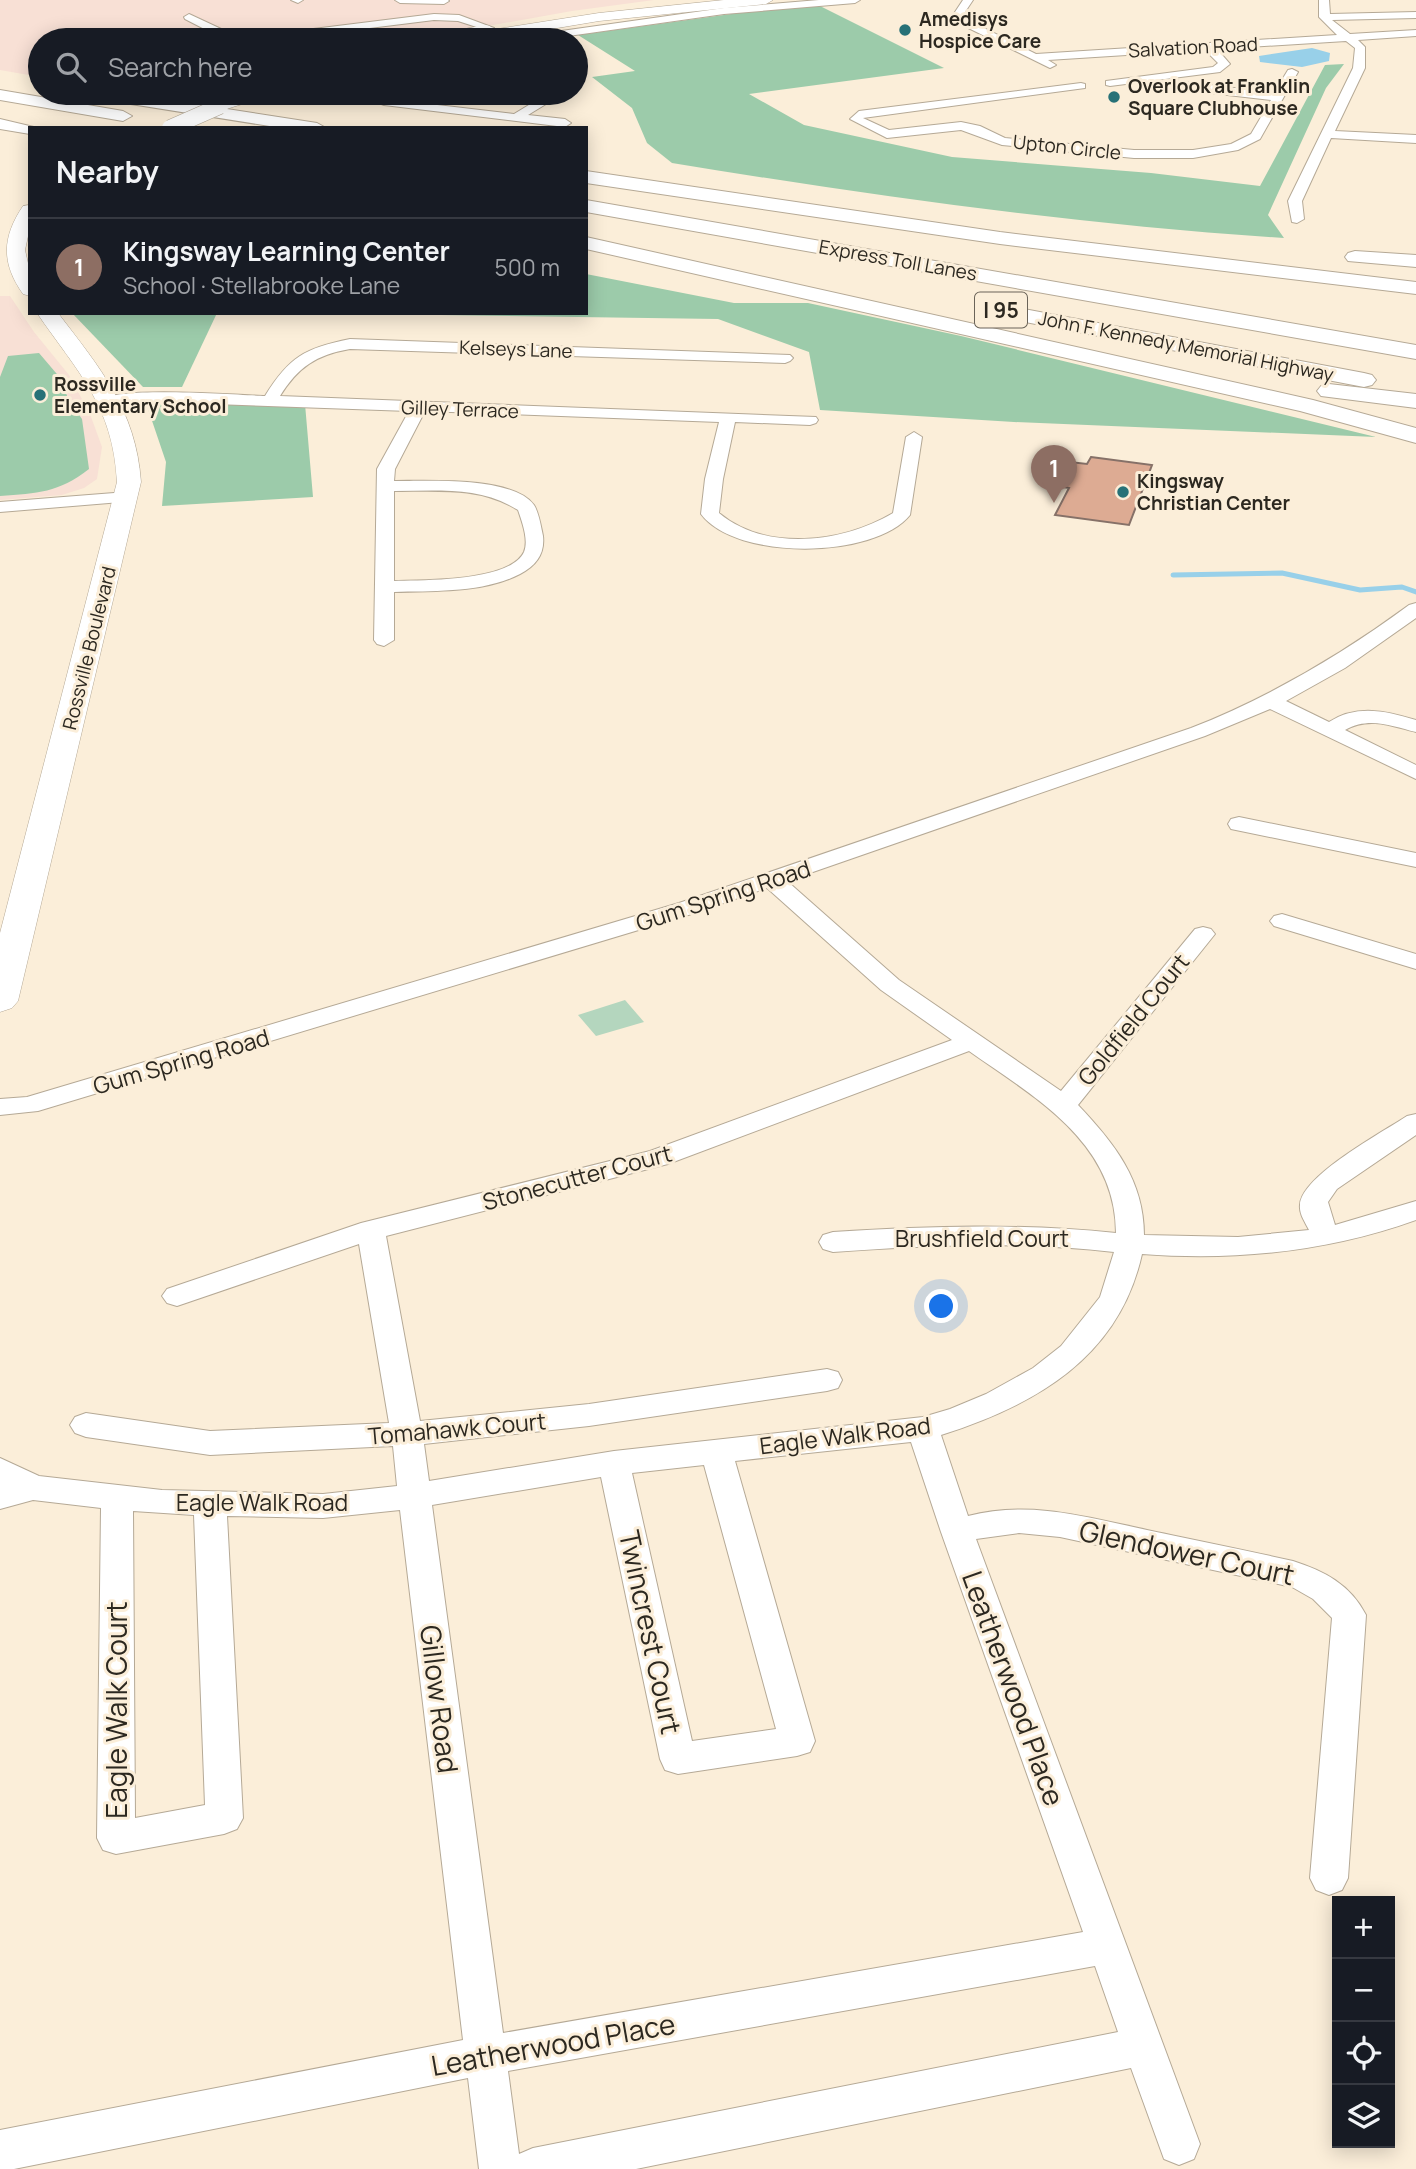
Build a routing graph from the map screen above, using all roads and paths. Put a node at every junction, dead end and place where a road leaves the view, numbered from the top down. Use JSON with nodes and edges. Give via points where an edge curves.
{"nodes":[{"id":1,"x":400,"y":0,"type":"edge"},
{"id":2,"x":457,"y":0,"type":"edge"},
{"id":3,"x":690,"y":0,"type":"edge"},
{"id":4,"x":766,"y":0,"type":"edge"},
{"id":5,"x":855,"y":0,"type":"edge"},
{"id":6,"x":1324,"y":0,"type":"edge"},
{"id":7,"x":828,"y":2,"type":"edge"},
{"id":8,"x":1348,"y":5,"type":"dead end"},
{"id":9,"x":969,"y":6,"type":"edge"},
{"id":10,"x":566,"y":15,"type":"junction"},
{"id":11,"x":1416,"y":15,"type":"edge"},
{"id":12,"x":189,"y":17,"type":"dead end"},
{"id":13,"x":1324,"y":17,"type":"junction"},
{"id":14,"x":1363,"y":17,"type":"junction"},
{"id":15,"x":454,"y":18,"type":"junction"},
{"id":16,"x":485,"y":22,"type":"junction"},
{"id":17,"x":211,"y":28,"type":"edge"},
{"id":18,"x":324,"y":28,"type":"edge"},
{"id":19,"x":349,"y":28,"type":"edge"},
{"id":20,"x":465,"y":28,"type":"edge"},
{"id":21,"x":468,"y":28,"type":"edge"},
{"id":22,"x":507,"y":28,"type":"junction"},
{"id":23,"x":588,"y":31,"type":"edge"},
{"id":24,"x":1416,"y":33,"type":"edge"},
{"id":25,"x":1348,"y":36,"type":"junction"},
{"id":26,"x":1207,"y":46,"type":"junction"},
{"id":27,"x":1038,"y":57,"type":"junction"},
{"id":28,"x":1292,"y":72,"type":"dead end"},
{"id":29,"x":1072,"y":75,"type":"junction"},
{"id":30,"x":1166,"y":78,"type":"junction"},
{"id":31,"x":1101,"y":80,"type":"junction"},
{"id":32,"x":0,"y":82,"type":"edge"},
{"id":33,"x":28,"y":87,"type":"edge"},
{"id":34,"x":0,"y":94,"type":"edge"},
{"id":35,"x":1278,"y":97,"type":"junction"},
{"id":36,"x":28,"y":100,"type":"edge"},
{"id":37,"x":0,"y":104,"type":"edge"},
{"id":38,"x":55,"y":105,"type":"edge"},
{"id":39,"x":138,"y":105,"type":"edge"},
{"id":40,"x":170,"y":105,"type":"edge"},
{"id":41,"x":223,"y":105,"type":"edge"},
{"id":42,"x":411,"y":105,"type":"edge"},
{"id":43,"x":537,"y":105,"type":"edge"},
{"id":44,"x":220,"y":106,"type":"joint"},
{"id":45,"x":0,"y":114,"type":"edge"},
{"id":46,"x":517,"y":117,"type":"junction"},
{"id":47,"x":565,"y":122,"type":"dead end"},
{"id":48,"x":144,"y":123,"type":"edge"},
{"id":49,"x":0,"y":124,"type":"edge"},
{"id":50,"x":36,"y":125,"type":"edge"},
{"id":51,"x":172,"y":126,"type":"edge"},
{"id":52,"x":175,"y":126,"type":"edge"},
{"id":53,"x":265,"y":126,"type":"edge"},
{"id":54,"x":304,"y":126,"type":"edge"},
{"id":55,"x":1329,"y":134,"type":"junction"},
{"id":56,"x":1416,"y":139,"type":"edge"},
{"id":57,"x":588,"y":167,"type":"edge"},
{"id":58,"x":588,"y":177,"type":"edge"},
{"id":59,"x":763,"y":193,"type":"junction"},
{"id":60,"x":588,"y":196,"type":"edge"},
{"id":61,"x":588,"y":206,"type":"edge"},
{"id":62,"x":28,"y":214,"type":"edge"},
{"id":63,"x":1297,"y":219,"type":"dead end"},
{"id":64,"x":588,"y":228,"type":"edge"},
{"id":65,"x":588,"y":241,"type":"edge"},
{"id":66,"x":588,"y":241,"type":"edge"},
{"id":67,"x":1237,"y":247,"type":"dead end"},
{"id":68,"x":1335,"y":255,"type":"dead end"},
{"id":69,"x":1416,"y":261,"type":"edge"},
{"id":70,"x":849,"y":280,"type":"dead end"},
{"id":71,"x":1415,"y":285,"type":"edge"},
{"id":72,"x":28,"y":287,"type":"edge"},
{"id":73,"x":975,"y":305,"type":"dead end"},
{"id":74,"x":48,"y":315,"type":"edge"},
{"id":75,"x":1416,"y":340,"type":"edge"},
{"id":76,"x":1416,"y":352,"type":"edge"},
{"id":77,"x":785,"y":358,"type":"dead end"},
{"id":78,"x":1416,"y":390,"type":"edge"},
{"id":79,"x":110,"y":400,"type":"junction"},
{"id":80,"x":271,"y":400,"type":"junction"},
{"id":81,"x":1416,"y":401,"type":"edge"},
{"id":82,"x":419,"y":408,"type":"junction"},
{"id":83,"x":728,"y":419,"type":"junction"},
{"id":84,"x":810,"y":420,"type":"dead end"},
{"id":85,"x":1416,"y":436,"type":"edge"},
{"id":86,"x":914,"y":437,"type":"dead end"},
{"id":87,"x":384,"y":486,"type":"junction"},
{"id":88,"x":127,"y":497,"type":"junction"},
{"id":89,"x":0,"y":507,"type":"edge"},
{"id":90,"x":385,"y":587,"type":"junction"},
{"id":91,"x":1416,"y":609,"type":"edge"},
{"id":92,"x":384,"y":640,"type":"dead end"},
{"id":93,"x":1271,"y":702,"type":"junction"},
{"id":94,"x":1416,"y":726,"type":"edge"},
{"id":95,"x":1330,"y":731,"type":"junction"},
{"id":96,"x":1416,"y":774,"type":"edge"},
{"id":97,"x":1238,"y":824,"type":"dead end"},
{"id":98,"x":1416,"y":860,"type":"edge"},
{"id":99,"x":772,"y":880,"type":"junction"},
{"id":100,"x":1282,"y":921,"type":"dead end"},
{"id":101,"x":1203,"y":934,"type":"dead end"},
{"id":102,"x":1416,"y":962,"type":"edge"},
{"id":103,"x":0,"y":1001,"type":"edge"},
{"id":104,"x":972,"y":1041,"type":"junction"},
{"id":105,"x":1064,"y":1104,"type":"junction"},
{"id":106,"x":0,"y":1107,"type":"edge"},
{"id":107,"x":1416,"y":1122,"type":"edge"},
{"id":108,"x":1416,"y":1210,"type":"edge"},
{"id":109,"x":371,"y":1230,"type":"junction"},
{"id":110,"x":1327,"y":1236,"type":"junction"},
{"id":111,"x":833,"y":1242,"type":"dead end"},
{"id":112,"x":1130,"y":1244,"type":"junction"},
{"id":113,"x":177,"y":1296,"type":"dead end"},
{"id":114,"x":827,"y":1380,"type":"dead end"},
{"id":115,"x":86,"y":1424,"type":"dead end"},
{"id":116,"x":922,"y":1429,"type":"junction"},
{"id":117,"x":407,"y":1434,"type":"junction"},
{"id":118,"x":716,"y":1451,"type":"junction"},
{"id":119,"x":614,"y":1463,"type":"junction"},
{"id":120,"x":0,"y":1470,"type":"edge"},
{"id":121,"x":33,"y":1488,"type":"junction"},
{"id":122,"x":117,"y":1495,"type":"junction"},
{"id":123,"x":415,"y":1496,"type":"junction"},
{"id":124,"x":0,"y":1497,"type":"edge"},
{"id":125,"x":210,"y":1505,"type":"junction"},
{"id":126,"x":957,"y":1532,"type":"junction"},
{"id":127,"x":1329,"y":1878,"type":"dead end"},
{"id":128,"x":1108,"y":1946,"type":"junction"},
{"id":129,"x":1144,"y":2046,"type":"junction"},
{"id":130,"x":486,"y":2054,"type":"junction"},
{"id":131,"x":1180,"y":2144,"type":"dead end"},
{"id":132,"x":0,"y":2151,"type":"edge"},
{"id":133,"x":500,"y":2169,"type":"edge"},
{"id":134,"x":533,"y":2169,"type":"edge"}],
"edges":[{"from":1,"to":2,"type":"street"},
{"from":3,"to":10,"type":"main road"},
{"from":4,"to":22,"type":"main road"},
{"from":5,"to":7,"type":"street"},
{"from":6,"to":13,"type":"street"},
{"from":7,"to":23,"type":"street","via":[[723,11]]},
{"from":8,"to":14,"type":"street"},
{"from":9,"to":27,"type":"street","via":[[958,15],[965,23]]},
{"from":10,"to":16,"type":"main road"},
{"from":10,"to":22,"type":"main road"},
{"from":11,"to":14,"type":"street"},
{"from":12,"to":17,"type":"street"},
{"from":13,"to":14,"type":"street"},
{"from":13,"to":25,"type":"street"},
{"from":15,"to":16,"type":"street"},
{"from":15,"to":19,"type":"street"},
{"from":15,"to":20,"type":"main road","via":[[464,22]]},
{"from":16,"to":18,"type":"street","via":[[431,13]]},
{"from":16,"to":21,"type":"main road"},
{"from":16,"to":22,"type":"main road"},
{"from":24,"to":25,"type":"street"},
{"from":25,"to":26,"type":"street","name":"Salvation Road"},
{"from":25,"to":55,"type":"street","via":[[1360,47],[1360,61]]},
{"from":26,"to":27,"type":"street","name":"Salvation Road"},
{"from":26,"to":30,"type":"street","via":[[1224,64]]},
{"from":27,"to":29,"type":"street"},
{"from":28,"to":35,"type":"street","name":"Upton Circle"},
{"from":29,"to":31,"type":"street"},
{"from":29,"to":31,"type":"street","via":[[1102,88]]},
{"from":29,"to":35,"type":"street","name":"Upton Circle","via":[[856,119],[887,134],[961,126],[1012,142],[1134,154],[1193,154],[1234,147],[1256,136]]},
{"from":30,"to":31,"type":"street"},
{"from":30,"to":35,"type":"street","via":[[1210,90]]},
{"from":32,"to":33,"type":"highway"},
{"from":34,"to":36,"type":"highway"},
{"from":37,"to":48,"type":"highway"},
{"from":38,"to":48,"type":"highway"},
{"from":39,"to":53,"type":"highway"},
{"from":40,"to":54,"type":"highway"},
{"from":41,"to":44,"type":"main road"},
{"from":42,"to":46,"type":"street"},
{"from":43,"to":46,"type":"street"},
{"from":44,"to":52,"type":"main road","bridge":true},
{"from":45,"to":50,"type":"highway"},
{"from":46,"to":47,"type":"street"},
{"from":48,"to":51,"type":"highway"},
{"from":49,"to":50,"type":"highway"},
{"from":55,"to":56,"type":"street"},
{"from":55,"to":63,"type":"street","via":[[1295,201]]},
{"from":57,"to":59,"type":"highway"},
{"from":58,"to":71,"type":"highway","via":[[1000,238]]},
{"from":59,"to":67,"type":"highway"},
{"from":59,"to":71,"type":"highway","via":[[1279,258]]},
{"from":60,"to":75,"type":"highway","name":"Express Toll Lanes"},
{"from":61,"to":76,"type":"highway","name":"Express Toll Lanes"},
{"from":62,"to":72,"type":"main road","via":[[14,252],[16,267]]},
{"from":64,"to":70,"type":"highway"},
{"from":65,"to":81,"type":"highway","via":[[1133,357],[1258,380]]},
{"from":66,"to":85,"type":"highway","via":[[1305,405]]},
{"from":68,"to":69,"type":"highway"},
{"from":73,"to":78,"type":"highway","name":"John F. Kennedy Memorial Highway","number":"I 95"},
{"from":74,"to":79,"type":"main road","name":"Rossville Boulevard"},
{"from":77,"to":80,"type":"street","name":"Kelseys Lane","via":[[350,344],[298,360]]},
{"from":79,"to":80,"type":"street","name":"Gilley Terrace"},
{"from":79,"to":88,"type":"main road","name":"Rossville Boulevard","via":[[126,443]]},
{"from":80,"to":82,"type":"street","name":"Gilley Terrace"},
{"from":82,"to":83,"type":"street","name":"Gilley Terrace"},
{"from":82,"to":87,"type":"street","via":[[386,469]]},
{"from":83,"to":84,"type":"street","name":"Gilley Terrace"},
{"from":83,"to":86,"type":"street","via":[[710,514],[731,532],[772,543],[824,541],[890,524],[901,515]]},
{"from":87,"to":90,"type":"street"},
{"from":87,"to":90,"type":"street","via":[[504,494],[526,507],[534,551],[521,566],[490,579]]},
{"from":88,"to":89,"type":"street"},
{"from":88,"to":103,"type":"main road","name":"Rossville Boulevard"},
{"from":90,"to":92,"type":"street"},
{"from":91,"to":93,"type":"street","name":"Gum Spring Road","via":[[1345,662]]},
{"from":93,"to":95,"type":"street"},
{"from":93,"to":99,"type":"street","name":"Gum Spring Road","via":[[1198,732]]},
{"from":94,"to":95,"type":"street","via":[[1364,715],[1349,718]]},
{"from":95,"to":96,"type":"street"},
{"from":97,"to":98,"type":"street"},
{"from":99,"to":104,"type":"street","name":"Eagle Walk Road","via":[[890,985]]},
{"from":99,"to":106,"type":"street","name":"Gum Spring Road","via":[[200,1056],[29,1105]]},
{"from":100,"to":102,"type":"street"},
{"from":101,"to":105,"type":"street","name":"Goldfield Court"},
{"from":104,"to":105,"type":"street","name":"Eagle Walk Road"},
{"from":104,"to":109,"type":"street","name":"Stonecutter Court","via":[[658,1158]]},
{"from":105,"to":112,"type":"street","name":"Eagle Walk Road","via":[[1098,1142],[1123,1185]]},
{"from":107,"to":110,"type":"street","via":[[1316,1194],[1314,1212]]},
{"from":108,"to":110,"type":"street","name":"Brushfield Court"},
{"from":109,"to":113,"type":"street","name":"Stonecutter Court"},
{"from":109,"to":117,"type":"street","name":"Gillow Road"},
{"from":110,"to":112,"type":"street","name":"Brushfield Court","via":[[1245,1248]]},
{"from":111,"to":112,"type":"street","name":"Brushfield Court","via":[[997,1234]]},
{"from":112,"to":116,"type":"street","name":"Eagle Walk Road","via":[[1114,1300],[1072,1354],[997,1402]]},
{"from":114,"to":117,"type":"street","name":"Tomahawk Court","via":[[589,1415]]},
{"from":115,"to":117,"type":"street","name":"Tomahawk Court","via":[[210,1443]]},
{"from":116,"to":118,"type":"street","name":"Eagle Walk Road"},
{"from":116,"to":126,"type":"street","name":"Leatherwood Place"},
{"from":117,"to":123,"type":"street","name":"Gillow Road"},
{"from":118,"to":119,"type":"street","name":"Eagle Walk Road"},
{"from":118,"to":119,"type":"street","name":"Twincrest Court","via":[[797,1741],[678,1759]]},
{"from":119,"to":123,"type":"street","name":"Eagle Walk Road"},
{"from":120,"to":121,"type":"street","name":"Eagle Walk Road"},
{"from":121,"to":122,"type":"street","name":"Eagle Walk Road"},
{"from":121,"to":124,"type":"street","name":"Eagle Walk Road"},
{"from":122,"to":125,"type":"street","name":"Eagle Walk Road"},
{"from":122,"to":125,"type":"street","name":"Eagle Walk Court","via":[[116,1838],[224,1818]]},
{"from":123,"to":125,"type":"street","name":"Eagle Walk Road","via":[[323,1506]]},
{"from":123,"to":130,"type":"street","name":"Gillow Road"},
{"from":126,"to":127,"type":"street","name":"Glendower Court","via":[[993,1522],[1060,1524],[1293,1574],[1314,1580],[1332,1594],[1349,1615]]},
{"from":126,"to":128,"type":"street","name":"Leatherwood Place"},
{"from":128,"to":129,"type":"street","name":"Leatherwood Place"},
{"from":128,"to":130,"type":"street","name":"Leatherwood Place"},
{"from":129,"to":131,"type":"street","name":"Leatherwood Place"},
{"from":129,"to":134,"type":"street"},
{"from":130,"to":132,"type":"street","name":"Leatherwood Place"},
{"from":130,"to":133,"type":"street","name":"Gillow Road"}]}
